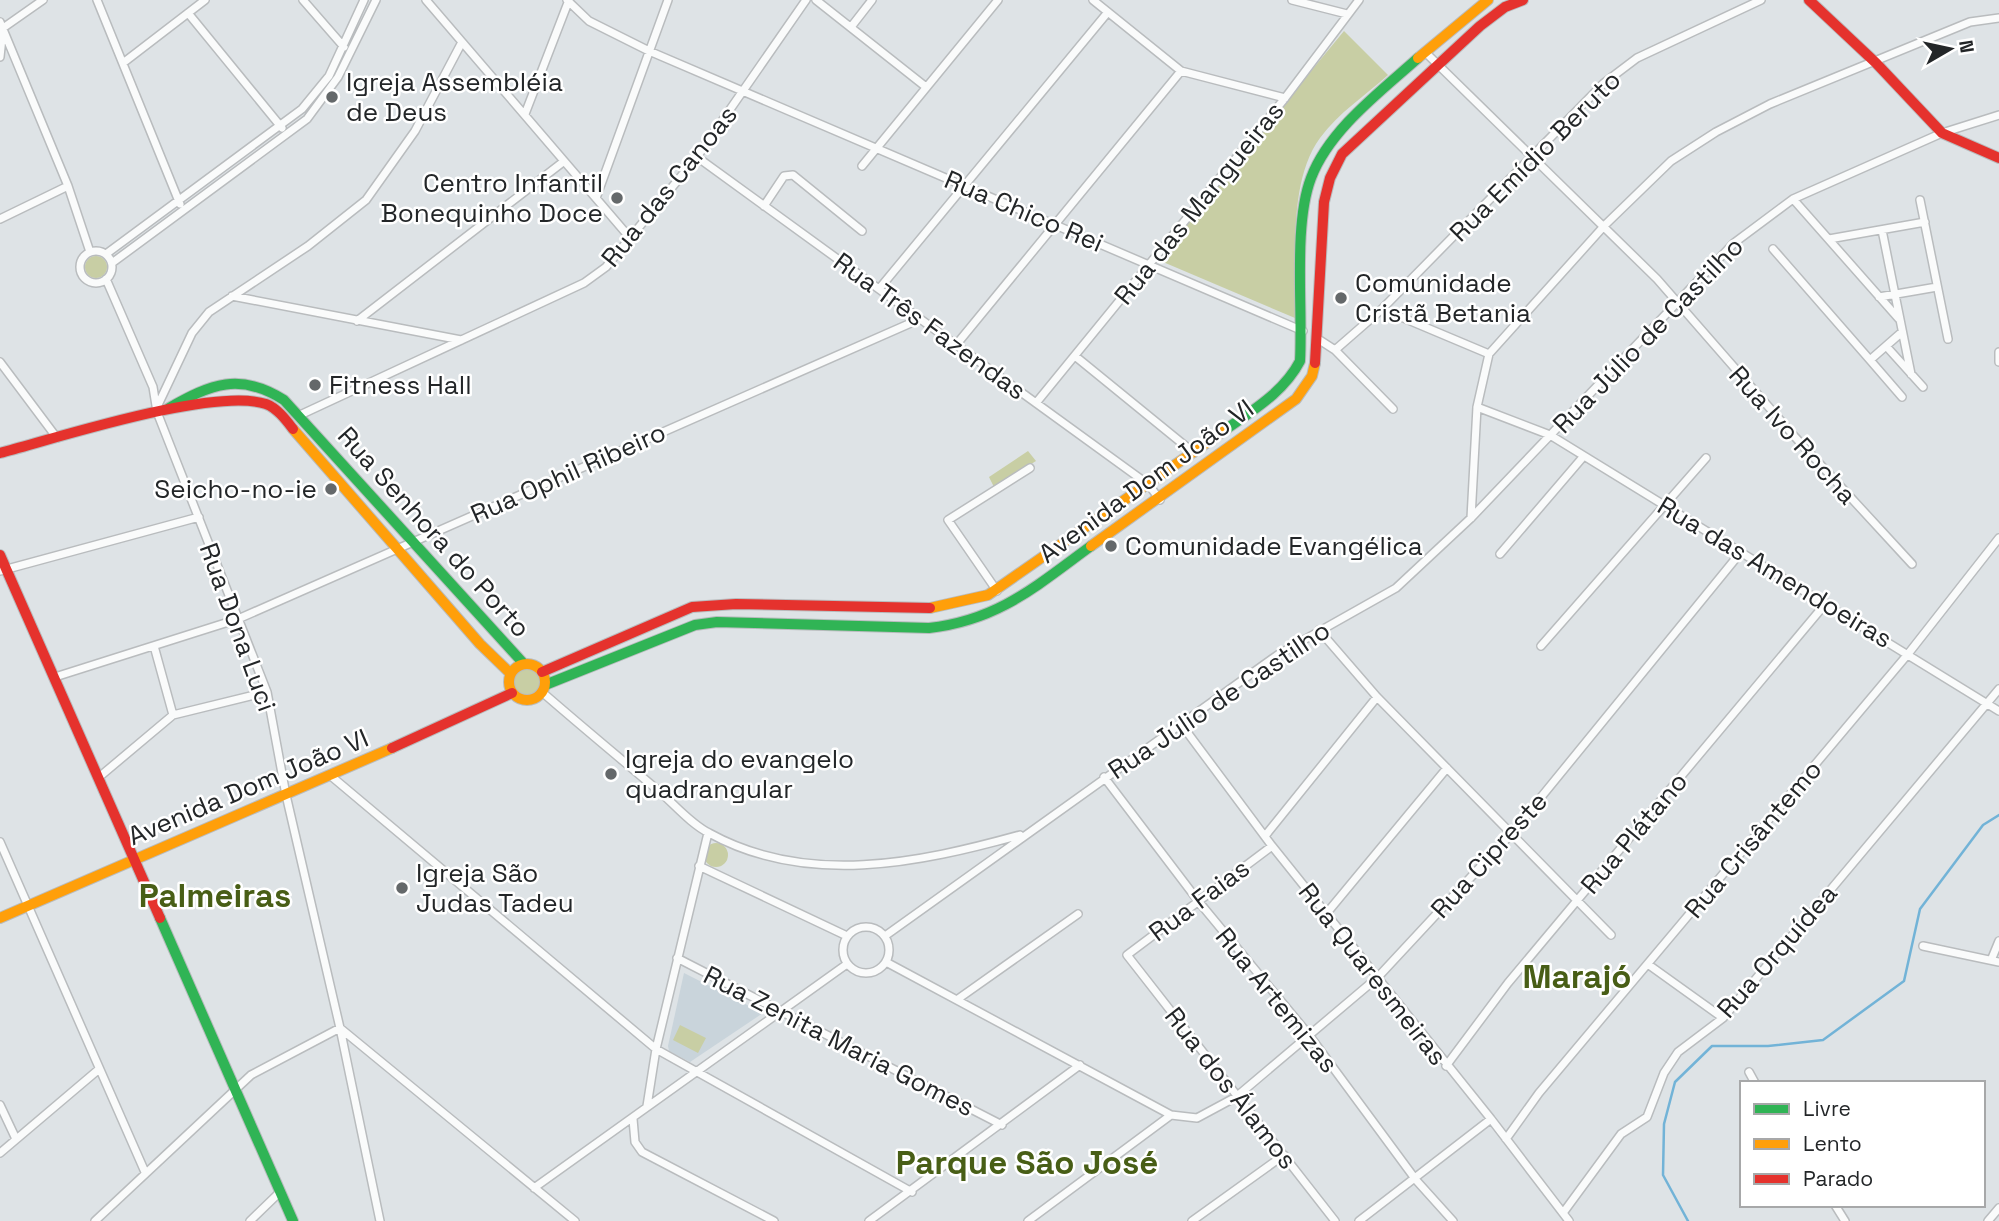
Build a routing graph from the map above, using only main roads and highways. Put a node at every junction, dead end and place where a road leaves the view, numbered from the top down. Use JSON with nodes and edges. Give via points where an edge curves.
{"nodes":[{"id":1,"x":1488,"y":0,"type":"edge"},
{"id":2,"x":1523,"y":0,"type":"edge"},
{"id":3,"x":1809,"y":0,"type":"edge"},
{"id":4,"x":1999,"y":158,"type":"edge"},
{"id":5,"x":160,"y":410,"type":"junction"},
{"id":6,"x":0,"y":453,"type":"edge"},
{"id":7,"x":0,"y":555,"type":"edge"},
{"id":8,"x":3,"y":569,"type":"edge"},
{"id":9,"x":1002,"y":588,"type":"junction"},
{"id":10,"x":1016,"y":600,"type":"junction"},
{"id":11,"x":524,"y":664,"type":"junction"},
{"id":12,"x":542,"y":672,"type":"junction"},
{"id":13,"x":510,"y":674,"type":"junction"},
{"id":14,"x":544,"y":689,"type":"junction"},
{"id":15,"x":512,"y":693,"type":"junction"},
{"id":16,"x":134,"y":859,"type":"junction"},
{"id":17,"x":0,"y":918,"type":"edge"},
{"id":18,"x":293,"y":1221,"type":"edge"}],
"edges":[{"from":1,"to":9,"type":"main road","name":"Avenida Dom João VI","via":[[1340,132],[1317,162],[1307,203],[1300,361],[1283,386],[1195,454]]},
{"from":2,"to":10,"type":"main road","name":"Avenida Dom João VI","via":[[1496,14],[1437,65],[1350,143],[1334,167],[1324,202],[1312,376],[1296,399]]},
{"from":3,"to":4,"type":"main road","via":[[1942,133]]},
{"from":5,"to":6,"type":"main road","name":"Rua Senhora do Porto"},
{"from":5,"to":11,"type":"main road","name":"Rua Senhora do Porto","via":[[224,385],[250,383],[275,391]]},
{"from":5,"to":13,"type":"main road","name":"Rua Senhora do Porto","via":[[248,400],[269,405]]},
{"from":7,"to":8,"type":"main road"},
{"from":8,"to":16,"type":"main road"},
{"from":9,"to":10,"type":"main road"},
{"from":9,"to":12,"type":"main road","name":"Avenida Dom João VI","via":[[972,601],[926,609],[692,607]]},
{"from":10,"to":14,"type":"main road","name":"Avenida Dom João VI","via":[[955,625],[929,628],[737,621],[695,625]]},
{"from":11,"to":12,"type":"main road"},
{"from":11,"to":13,"type":"main road"},
{"from":12,"to":14,"type":"main road"},
{"from":13,"to":15,"type":"main road"},
{"from":14,"to":15,"type":"main road","via":[[528,700]]},
{"from":15,"to":16,"type":"main road","name":"Avenida Dom João VI"},
{"from":16,"to":17,"type":"main road","name":"Avenida Dom João VI"},
{"from":16,"to":18,"type":"main road"}]}
